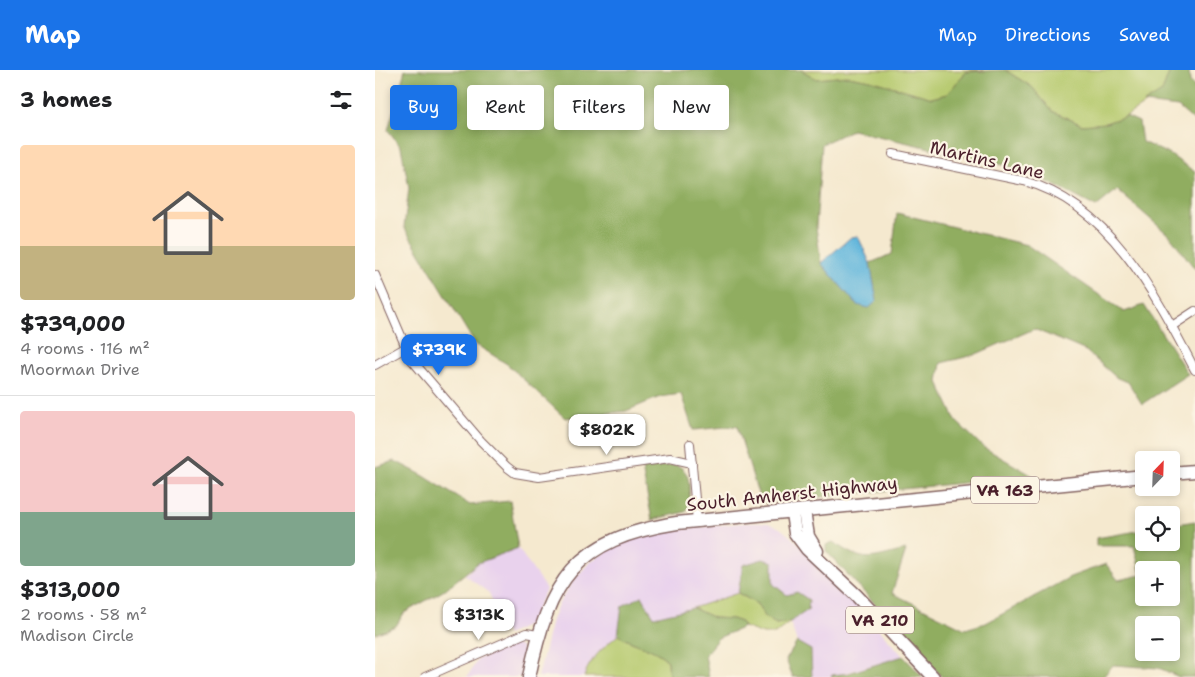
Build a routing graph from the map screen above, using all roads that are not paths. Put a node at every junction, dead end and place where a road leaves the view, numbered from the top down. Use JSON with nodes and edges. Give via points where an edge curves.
{"nodes":[{"id":1,"x":893,"y":154,"type":"dead end"},
{"id":2,"x":375,"y":275,"type":"edge"},
{"id":3,"x":1195,"y":311,"type":"edge"},
{"id":4,"x":1172,"y":326,"type":"junction"},
{"id":5,"x":405,"y":348,"type":"junction"},
{"id":6,"x":375,"y":365,"type":"edge"},
{"id":7,"x":1195,"y":370,"type":"edge"},
{"id":8,"x":690,"y":444,"type":"dead end"},
{"id":9,"x":691,"y":463,"type":"junction"},
{"id":10,"x":1195,"y":471,"type":"edge"},
{"id":11,"x":1180,"y":472,"type":"edge"},
{"id":12,"x":1135,"y":477,"type":"edge"},
{"id":13,"x":798,"y":512,"type":"junction"},
{"id":14,"x":697,"y":521,"type":"junction"},
{"id":15,"x":538,"y":635,"type":"junction"},
{"id":16,"x":425,"y":677,"type":"edge"},
{"id":17,"x":529,"y":677,"type":"edge"},
{"id":18,"x":933,"y":677,"type":"edge"}],
"edges":[{"from":1,"to":4,"type":"street","name":"Martins Lane","via":[[1024,181],[1067,198],[1093,219],[1118,247]]},
{"from":2,"to":5,"type":"street"},
{"from":3,"to":4,"type":"street"},
{"from":4,"to":7,"type":"street","name":"Martins Lane"},
{"from":5,"to":6,"type":"street"},
{"from":5,"to":9,"type":"street","via":[[418,369],[481,441],[515,473],[539,477],[670,458]]},
{"from":8,"to":9,"type":"street"},
{"from":9,"to":14,"type":"street"},
{"from":10,"to":11,"type":"main road"},
{"from":12,"to":13,"type":"main road","name":"South Amherst Highway","number":"VA 163"},
{"from":13,"to":14,"type":"main road","name":"South Amherst Highway","number":"VA 163"},
{"from":13,"to":18,"type":"main road","number":"VA 210","via":[[793,526],[798,538]]},
{"from":14,"to":15,"type":"main road","name":"South Amherst Highway","number":"VA 163","via":[[635,531],[602,545],[562,583],[548,607]]},
{"from":15,"to":16,"type":"street","via":[[526,633]]},
{"from":15,"to":17,"type":"main road","name":"South Amherst Highway","number":"VA 163"}]}
